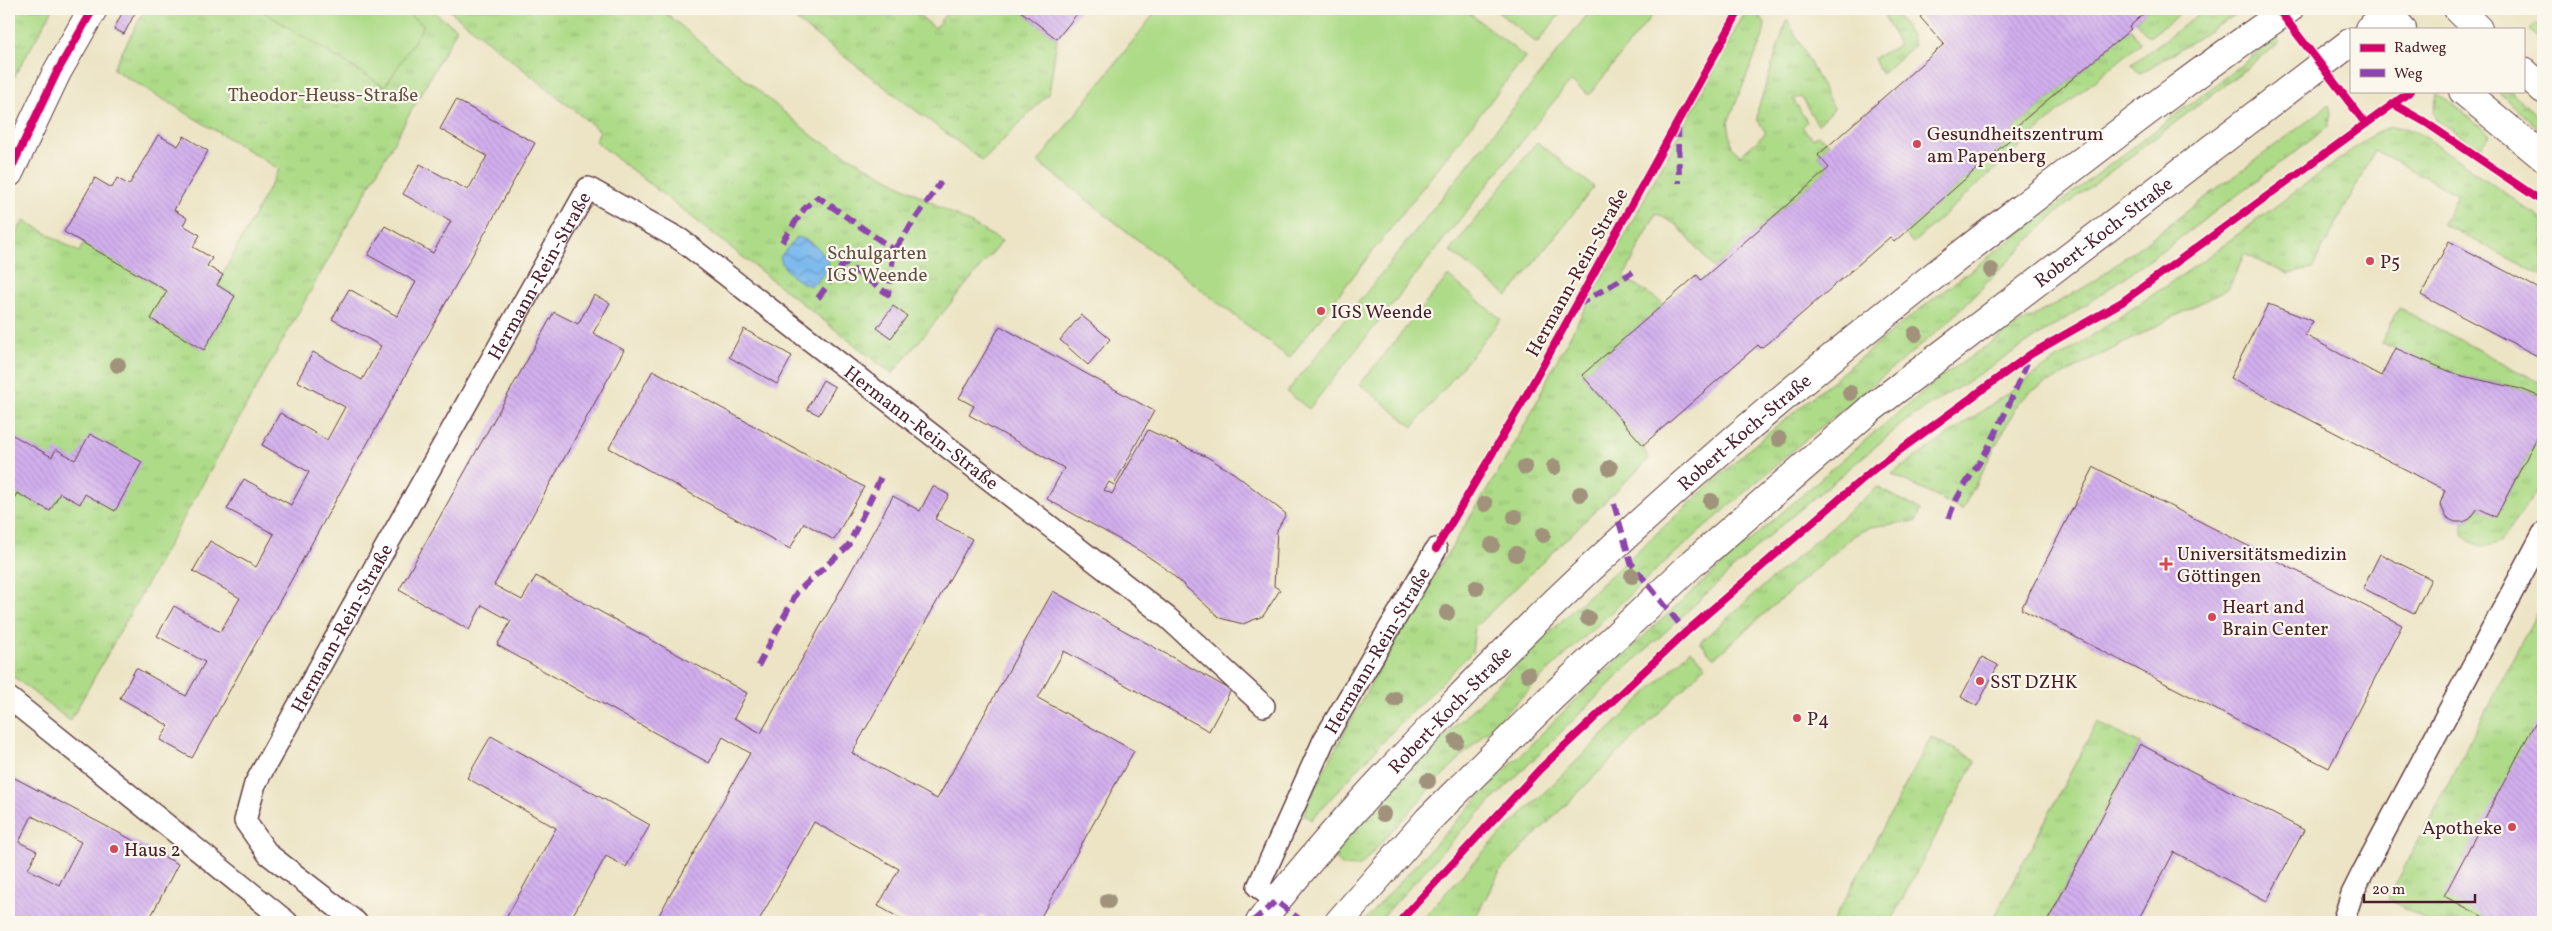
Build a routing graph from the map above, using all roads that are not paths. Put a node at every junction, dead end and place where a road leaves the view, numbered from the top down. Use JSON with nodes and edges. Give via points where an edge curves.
{"nodes":[{"id":1,"x":93,"y":9,"type":"edge"},
{"id":2,"x":2289,"y":9,"type":"edge"},
{"id":3,"x":2458,"y":9,"type":"edge"},
{"id":4,"x":2477,"y":28,"type":"edge"},
{"id":5,"x":2350,"y":43,"type":"edge"},
{"id":6,"x":2524,"y":72,"type":"edge"},
{"id":7,"x":2543,"y":89,"type":"edge"},
{"id":8,"x":2464,"y":92,"type":"edge"},
{"id":9,"x":2543,"y":157,"type":"edge"},
{"id":10,"x":9,"y":174,"type":"edge"},
{"id":11,"x":2543,"y":534,"type":"edge"},
{"id":12,"x":1436,"y":549,"type":"dead end"},
{"id":13,"x":9,"y":698,"type":"edge"},
{"id":14,"x":1264,"y":706,"type":"dead end"},
{"id":15,"x":1268,"y":912,"type":"edge"},
{"id":16,"x":287,"y":922,"type":"edge"},
{"id":17,"x":356,"y":922,"type":"edge"},
{"id":18,"x":1339,"y":922,"type":"edge"},
{"id":19,"x":2343,"y":922,"type":"edge"}],
"edges":[{"from":1,"to":10,"type":"street","via":[[57,72]]},
{"from":2,"to":15,"type":"street","name":"Robert-Koch-Straße","via":[[2175,90],[1807,375],[1651,510],[1511,643],[1376,786]]},
{"from":3,"to":4,"type":"street"},
{"from":5,"to":18,"type":"street","name":"Robert-Koch-Straße","via":[[1875,405],[1694,562],[1428,820]]},
{"from":6,"to":7,"type":"street"},
{"from":8,"to":9,"type":"street"},
{"from":11,"to":19,"type":"lane","via":[[2363,872]]},
{"from":12,"to":15,"type":"lane","name":"Hermann-Rein-Straße","via":[[1324,740],[1258,887]]},
{"from":13,"to":16,"type":"lane"},
{"from":14,"to":17,"type":"lane","name":"Hermann-Rein-Straße","via":[[1168,618],[681,240],[588,188],[255,784],[245,821],[268,854]]}]}
